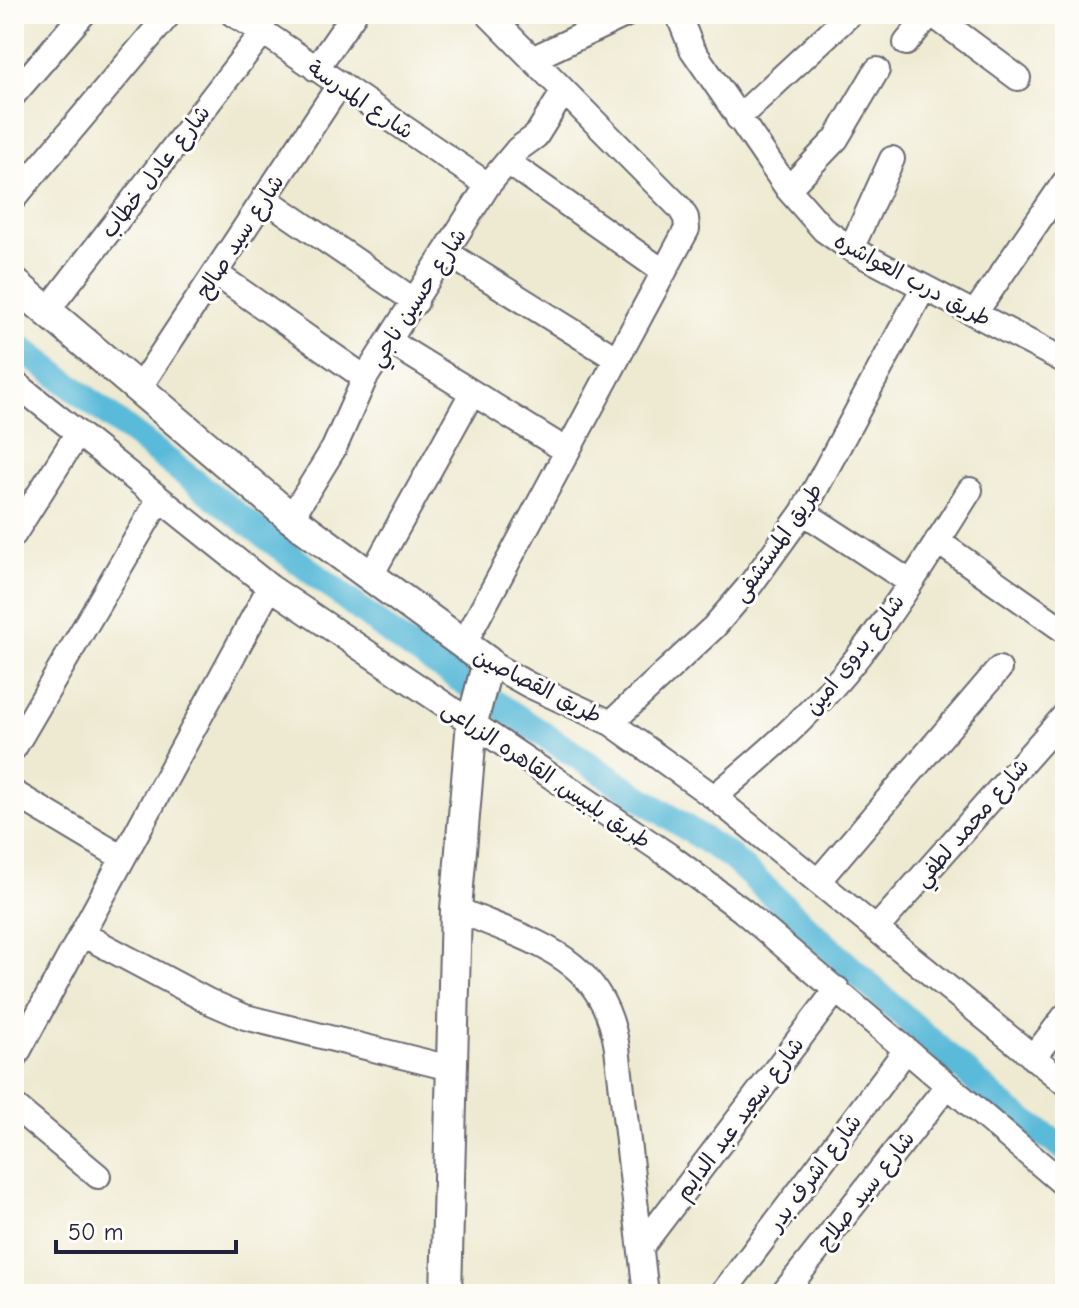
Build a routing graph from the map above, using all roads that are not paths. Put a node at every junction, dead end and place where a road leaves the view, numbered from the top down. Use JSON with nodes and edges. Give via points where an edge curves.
{"nodes":[{"id":1,"x":83,"y":14,"type":"edge"},
{"id":2,"x":169,"y":14,"type":"edge"},
{"id":3,"x":233,"y":14,"type":"edge"},
{"id":4,"x":354,"y":14,"type":"edge"},
{"id":5,"x":488,"y":14,"type":"edge"},
{"id":6,"x":627,"y":14,"type":"edge"},
{"id":7,"x":678,"y":14,"type":"edge"},
{"id":8,"x":850,"y":14,"type":"edge"},
{"id":9,"x":931,"y":14,"type":"edge"},
{"id":10,"x":263,"y":32,"type":"junction"},
{"id":11,"x":906,"y":43,"type":"dead end"},
{"id":12,"x":532,"y":59,"type":"junction"},
{"id":13,"x":316,"y":69,"type":"junction"},
{"id":14,"x":877,"y":70,"type":"dead end"},
{"id":15,"x":1018,"y":78,"type":"dead end"},
{"id":16,"x":340,"y":84,"type":"junction"},
{"id":17,"x":564,"y":91,"type":"junction"},
{"id":18,"x":14,"y":94,"type":"edge"},
{"id":19,"x":738,"y":118,"type":"junction"},
{"id":20,"x":892,"y":159,"type":"dead end"},
{"id":21,"x":509,"y":163,"type":"junction"},
{"id":22,"x":1064,"y":183,"type":"edge"},
{"id":23,"x":488,"y":185,"type":"junction"},
{"id":24,"x":788,"y":189,"type":"junction"},
{"id":25,"x":14,"y":198,"type":"edge"},
{"id":26,"x":264,"y":198,"type":"junction"},
{"id":27,"x":851,"y":249,"type":"junction"},
{"id":28,"x":447,"y":253,"type":"junction"},
{"id":29,"x":664,"y":272,"type":"junction"},
{"id":30,"x":215,"y":273,"type":"junction"},
{"id":31,"x":14,"y":283,"type":"edge"},
{"id":32,"x":924,"y":287,"type":"junction"},
{"id":33,"x":416,"y":302,"type":"junction"},
{"id":34,"x":47,"y":311,"type":"junction"},
{"id":35,"x":975,"y":313,"type":"junction"},
{"id":36,"x":389,"y":341,"type":"junction"},
{"id":37,"x":617,"y":359,"type":"junction"},
{"id":38,"x":1065,"y":361,"type":"edge"},
{"id":39,"x":365,"y":378,"type":"junction"},
{"id":40,"x":14,"y":382,"type":"edge"},
{"id":41,"x":139,"y":388,"type":"junction"},
{"id":42,"x":472,"y":393,"type":"junction"},
{"id":43,"x":78,"y":433,"type":"junction"},
{"id":44,"x":567,"y":451,"type":"junction"},
{"id":45,"x":970,"y":490,"type":"dead end"},
{"id":46,"x":159,"y":500,"type":"junction"},
{"id":47,"x":803,"y":512,"type":"junction"},
{"id":48,"x":291,"y":518,"type":"junction"},
{"id":49,"x":14,"y":534,"type":"edge"},
{"id":50,"x":937,"y":541,"type":"junction"},
{"id":51,"x":370,"y":577,"type":"junction"},
{"id":52,"x":910,"y":582,"type":"junction"},
{"id":53,"x":270,"y":587,"type":"junction"},
{"id":54,"x":1065,"y":631,"type":"edge"},
{"id":55,"x":463,"y":645,"type":"junction"},
{"id":56,"x":487,"y":667,"type":"junction"},
{"id":57,"x":999,"y":669,"type":"dead end"},
{"id":58,"x":1065,"y":715,"type":"edge"},
{"id":59,"x":474,"y":716,"type":"junction"},
{"id":60,"x":611,"y":723,"type":"junction"},
{"id":61,"x":14,"y":748,"type":"edge"},
{"id":62,"x":14,"y":793,"type":"edge"},
{"id":63,"x":714,"y":797,"type":"junction"},
{"id":64,"x":123,"y":858,"type":"junction"},
{"id":65,"x":819,"y":880,"type":"junction"},
{"id":66,"x":456,"y":909,"type":"junction"},
{"id":67,"x":877,"y":928,"type":"junction"},
{"id":68,"x":82,"y":934,"type":"junction"},
{"id":69,"x":837,"y":989,"type":"junction"},
{"id":70,"x":1065,"y":1016,"type":"edge"},
{"id":71,"x":906,"y":1050,"type":"junction"},
{"id":72,"x":1033,"y":1058,"type":"junction"},
{"id":73,"x":14,"y":1059,"type":"edge"},
{"id":74,"x":450,"y":1068,"type":"junction"},
{"id":75,"x":1065,"y":1083,"type":"edge"},
{"id":76,"x":947,"y":1086,"type":"junction"},
{"id":77,"x":14,"y":1106,"type":"edge"},
{"id":78,"x":98,"y":1176,"type":"dead end"},
{"id":79,"x":1065,"y":1185,"type":"edge"},
{"id":80,"x":642,"y":1246,"type":"junction"},
{"id":81,"x":446,"y":1294,"type":"edge"},
{"id":82,"x":646,"y":1294,"type":"edge"},
{"id":83,"x":722,"y":1294,"type":"edge"},
{"id":84,"x":783,"y":1294,"type":"edge"}],
"edges":[{"from":1,"to":18,"type":"street"},
{"from":2,"to":25,"type":"street"},
{"from":3,"to":10,"type":"street","name":"شارع المدرسة"},
{"from":4,"to":13,"type":"street"},
{"from":5,"to":12,"type":"street"},
{"from":6,"to":12,"type":"street"},
{"from":7,"to":19,"type":"street","name":"طريق درب العواشره","via":[[692,49]]},
{"from":8,"to":19,"type":"street"},
{"from":9,"to":11,"type":"street"},
{"from":9,"to":15,"type":"street"},
{"from":10,"to":13,"type":"street","name":"شارع المدرسة"},
{"from":10,"to":34,"type":"street","name":"شارع عادل خطاب"},
{"from":12,"to":17,"type":"street"},
{"from":13,"to":16,"type":"street","name":"شارع المدرسة"},
{"from":14,"to":24,"type":"street","via":[[836,139]]},
{"from":16,"to":23,"type":"street","name":"شارع المدرسة"},
{"from":16,"to":26,"type":"street","name":"شارع سيد صالح"},
{"from":17,"to":21,"type":"street","name":"شارع حسين ناجي","via":[[536,136]]},
{"from":17,"to":29,"type":"street","via":[[684,213],[687,229]]},
{"from":19,"to":24,"type":"street","name":"طريق درب العواشره"},
{"from":20,"to":27,"type":"street"},
{"from":21,"to":23,"type":"street","name":"شارع حسين ناجي"},
{"from":21,"to":29,"type":"street"},
{"from":22,"to":35,"type":"street"},
{"from":23,"to":28,"type":"street","name":"شارع حسين ناجي"},
{"from":24,"to":27,"type":"street","name":"طريق درب العواشره","via":[[824,230]]},
{"from":26,"to":30,"type":"street","name":"شارع سيد صالح"},
{"from":26,"to":33,"type":"street"},
{"from":27,"to":32,"type":"street","name":"طريق درب العواشره"},
{"from":28,"to":33,"type":"street","name":"شارع حسين ناجي"},
{"from":28,"to":37,"type":"street"},
{"from":29,"to":37,"type":"street"},
{"from":30,"to":39,"type":"street"},
{"from":30,"to":41,"type":"street","name":"شارع سيد صالح"},
{"from":31,"to":34,"type":"street","name":"طريق القصاصين"},
{"from":32,"to":35,"type":"street","name":"طريق درب العواشره"},
{"from":32,"to":47,"type":"street","name":"طريق المستشفى"},
{"from":33,"to":36,"type":"street","name":"شارع حسين ناجي"},
{"from":34,"to":41,"type":"street","name":"طريق القصاصين"},
{"from":35,"to":38,"type":"street","name":"طريق درب العواشره"},
{"from":36,"to":39,"type":"street","name":"شارع حسين ناجي"},
{"from":36,"to":42,"type":"street"},
{"from":37,"to":44,"type":"street"},
{"from":39,"to":48,"type":"street","name":"شارع حسين ناجي","via":[[334,448]]},
{"from":40,"to":43,"type":"street","name":"طريق بلبيس, القاهره الزراعى"},
{"from":41,"to":48,"type":"street","name":"طريق القصاصين"},
{"from":42,"to":44,"type":"street"},
{"from":42,"to":51,"type":"street"},
{"from":43,"to":46,"type":"street","name":"طريق بلبيس, القاهره الزراعى"},
{"from":43,"to":49,"type":"street"},
{"from":44,"to":55,"type":"street"},
{"from":45,"to":50,"type":"street","name":"شارع بدوى امين"},
{"from":46,"to":53,"type":"street","name":"طريق بلبيس, القاهره الزراعى"},
{"from":46,"to":61,"type":"street"},
{"from":47,"to":52,"type":"street"},
{"from":47,"to":60,"type":"street","name":"طريق المستشفى","via":[[714,627]]},
{"from":48,"to":51,"type":"street","name":"طريق القصاصين"},
{"from":50,"to":52,"type":"street","name":"شارع بدوى امين"},
{"from":50,"to":54,"type":"street"},
{"from":51,"to":55,"type":"street","name":"طريق القصاصين"},
{"from":52,"to":63,"type":"street","name":"شارع بدوى امين","via":[[814,708]]},
{"from":53,"to":59,"type":"street","name":"طريق بلبيس, القاهره الزراعى"},
{"from":53,"to":64,"type":"street"},
{"from":55,"to":56,"type":"street","name":"طريق القصاصين"},
{"from":56,"to":59,"type":"street"},
{"from":56,"to":60,"type":"street","name":"طريق القصاصين"},
{"from":57,"to":65,"type":"street"},
{"from":58,"to":67,"type":"street","name":"شارع محمد لطفي"},
{"from":59,"to":66,"type":"street"},
{"from":59,"to":69,"type":"street","name":"طريق بلبيس, القاهره الزراعى","via":[[742,910]]},
{"from":60,"to":63,"type":"street","name":"طريق القصاصين"},
{"from":62,"to":64,"type":"street"},
{"from":63,"to":65,"type":"street","name":"طريق القصاصين"},
{"from":64,"to":68,"type":"street"},
{"from":65,"to":67,"type":"street","name":"طريق القصاصين"},
{"from":66,"to":74,"type":"street"},
{"from":66,"to":80,"type":"street","via":[[560,954],[594,984],[606,1003]]},
{"from":67,"to":72,"type":"street","name":"طريق القصاصين"},
{"from":68,"to":73,"type":"street"},
{"from":68,"to":74,"type":"street","via":[[245,1017]]},
{"from":69,"to":71,"type":"street","name":"طريق بلبيس, القاهره الزراعى"},
{"from":69,"to":80,"type":"street","name":"شارع سعيد عبد الدايم"},
{"from":70,"to":72,"type":"street"},
{"from":71,"to":76,"type":"street","name":"طريق بلبيس, القاهره الزراعى"},
{"from":71,"to":83,"type":"street","name":"شارع اشرف بدر"},
{"from":72,"to":75,"type":"street","name":"طريق القصاصين"},
{"from":74,"to":81,"type":"street"},
{"from":76,"to":79,"type":"street","name":"طريق بلبيس, القاهره الزراعى"},
{"from":76,"to":84,"type":"street","name":"شارع سيد صلاح"},
{"from":77,"to":78,"type":"street"},
{"from":80,"to":82,"type":"street"}]}
